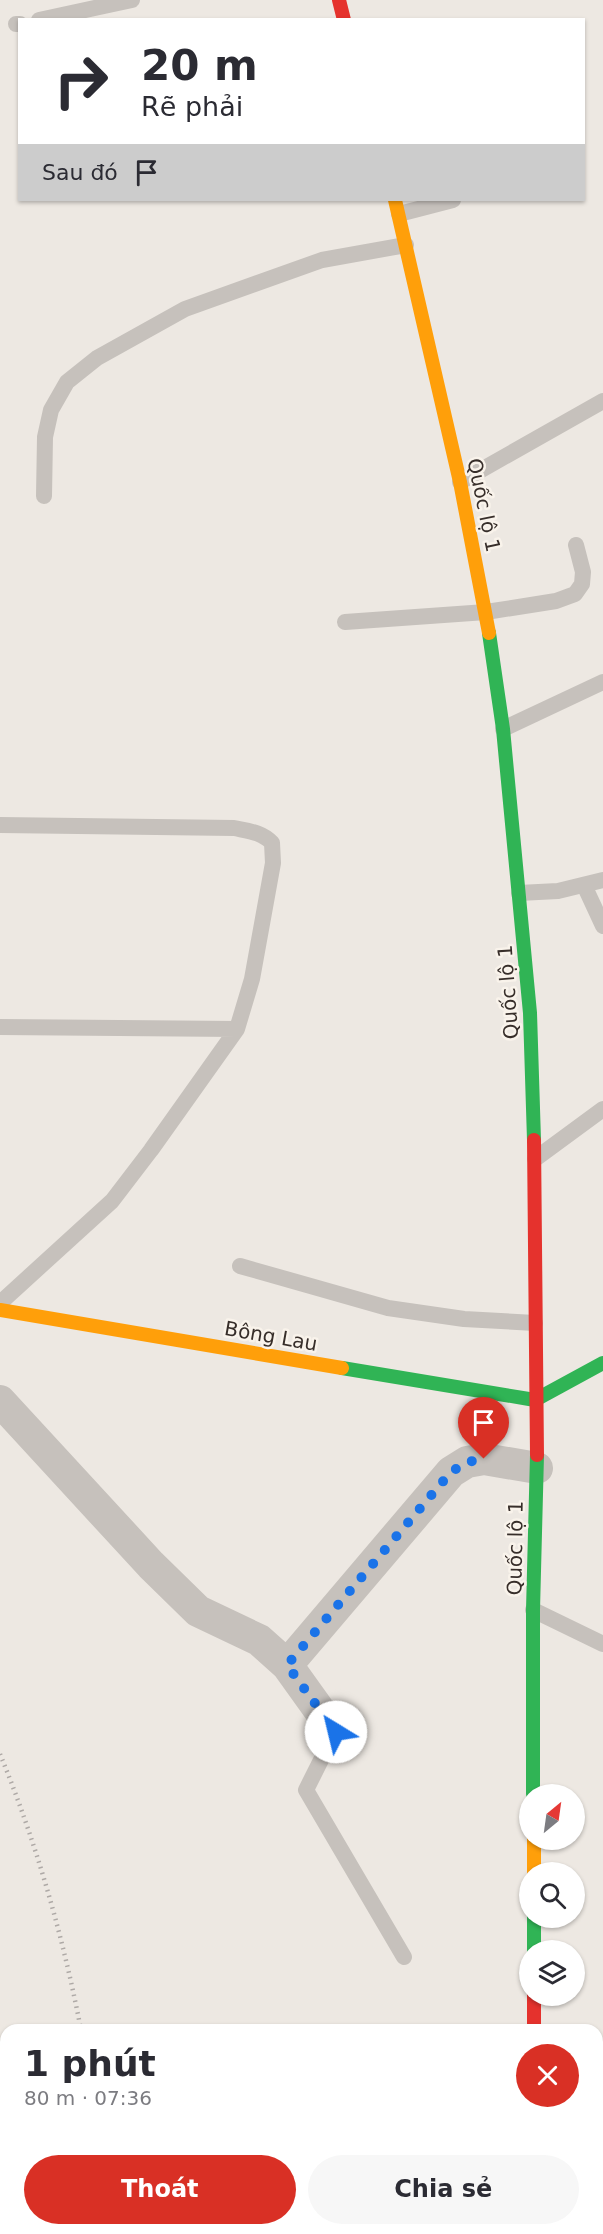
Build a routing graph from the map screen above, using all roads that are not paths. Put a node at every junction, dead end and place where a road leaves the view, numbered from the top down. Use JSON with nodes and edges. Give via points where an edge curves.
{"nodes":[{"id":1,"x":132,"y":0,"type":"edge"},
{"id":2,"x":339,"y":0,"type":"edge"},
{"id":3,"x":48,"y":18,"type":"edge"},
{"id":4,"x":344,"y":18,"type":"edge"},
{"id":5,"x":445,"y":201,"type":"edge"},
{"id":6,"x":397,"y":207,"type":"edge"},
{"id":7,"x":406,"y":245,"type":"junction"},
{"id":8,"x":603,"y":401,"type":"edge"},
{"id":9,"x":460,"y":482,"type":"junction"},
{"id":10,"x":44,"y":496,"type":"dead end"},
{"id":11,"x":576,"y":545,"type":"dead end"},
{"id":12,"x":486,"y":612,"type":"junction"},
{"id":13,"x":345,"y":622,"type":"dead end"},
{"id":14,"x":603,"y":682,"type":"edge"},
{"id":15,"x":503,"y":729,"type":"junction"},
{"id":16,"x":0,"y":825,"type":"edge"},
{"id":17,"x":603,"y":880,"type":"edge"},
{"id":18,"x":584,"y":885,"type":"junction"},
{"id":19,"x":519,"y":893,"type":"junction"},
{"id":20,"x":603,"y":926,"type":"edge"},
{"id":21,"x":0,"y":1027,"type":"edge"},
{"id":22,"x":237,"y":1029,"type":"junction"},
{"id":23,"x":603,"y":1109,"type":"edge"},
{"id":24,"x":536,"y":1159,"type":"junction"},
{"id":25,"x":240,"y":1266,"type":"dead end"},
{"id":26,"x":0,"y":1303,"type":"edge"},
{"id":27,"x":0,"y":1310,"type":"edge"},
{"id":28,"x":535,"y":1323,"type":"junction"},
{"id":29,"x":603,"y":1364,"type":"edge"},
{"id":30,"x":535,"y":1400,"type":"junction"},
{"id":31,"x":0,"y":1401,"type":"edge"},
{"id":32,"x":537,"y":1468,"type":"junction"},
{"id":33,"x":533,"y":1610,"type":"junction"},
{"id":34,"x":603,"y":1644,"type":"edge"},
{"id":35,"x":287,"y":1665,"type":"junction"},
{"id":36,"x":336,"y":1732,"type":"joint"},
{"id":37,"x":533,"y":1784,"type":"edge"},
{"id":38,"x":404,"y":1957,"type":"dead end"},
{"id":39,"x":534,"y":2006,"type":"edge"},
{"id":40,"x":534,"y":2024,"type":"edge"}],
"edges":[{"from":1,"to":3,"type":"lane"},
{"from":2,"to":4,"type":"main road"},
{"from":5,"to":6,"type":"lane"},
{"from":6,"to":7,"type":"main road","name":"Quốc lộ 1"},
{"from":7,"to":9,"type":"main road","name":"Quốc lộ 1"},
{"from":7,"to":10,"type":"lane","via":[[322,260],[185,309],[98,358],[67,382],[51,410],[45,436]]},
{"from":8,"to":9,"type":"lane"},
{"from":9,"to":12,"type":"main road","name":"Quốc lộ 1"},
{"from":11,"to":12,"type":"lane","via":[[583,572],[582,584],[574,594],[556,601]]},
{"from":12,"to":13,"type":"lane"},
{"from":12,"to":15,"type":"main road","name":"Quốc lộ 1"},
{"from":14,"to":15,"type":"lane"},
{"from":15,"to":19,"type":"main road","name":"Quốc lộ 1"},
{"from":16,"to":22,"type":"lane","via":[[234,828],[267,837],[272,843],[273,863],[252,979]]},
{"from":17,"to":18,"type":"lane"},
{"from":18,"to":19,"type":"lane"},
{"from":18,"to":20,"type":"lane"},
{"from":19,"to":24,"type":"main road","name":"Quốc lộ 1","via":[[530,1012]]},
{"from":21,"to":22,"type":"lane"},
{"from":22,"to":26,"type":"lane","via":[[112,1201]]},
{"from":23,"to":24,"type":"lane"},
{"from":24,"to":28,"type":"main road","name":"Quốc lộ 1"},
{"from":25,"to":28,"type":"lane","via":[[388,1308],[464,1319]]},
{"from":27,"to":30,"type":"main road","name":"Bông Lau"},
{"from":28,"to":30,"type":"main road","name":"Quốc lộ 1"},
{"from":29,"to":30,"type":"main road"},
{"from":30,"to":32,"type":"main road","name":"Quốc lộ 1"},
{"from":31,"to":35,"type":"street","via":[[198,1611],[259,1640]]},
{"from":32,"to":33,"type":"main road","name":"Quốc lộ 1"},
{"from":32,"to":35,"type":"street","via":[[484,1459],[467,1462],[451,1472]]},
{"from":33,"to":34,"type":"lane"},
{"from":33,"to":37,"type":"main road","name":"Quốc lộ 1"},
{"from":35,"to":36,"type":"street"},
{"from":36,"to":38,"type":"lane","via":[[306,1790]]},
{"from":39,"to":40,"type":"main road"}]}
